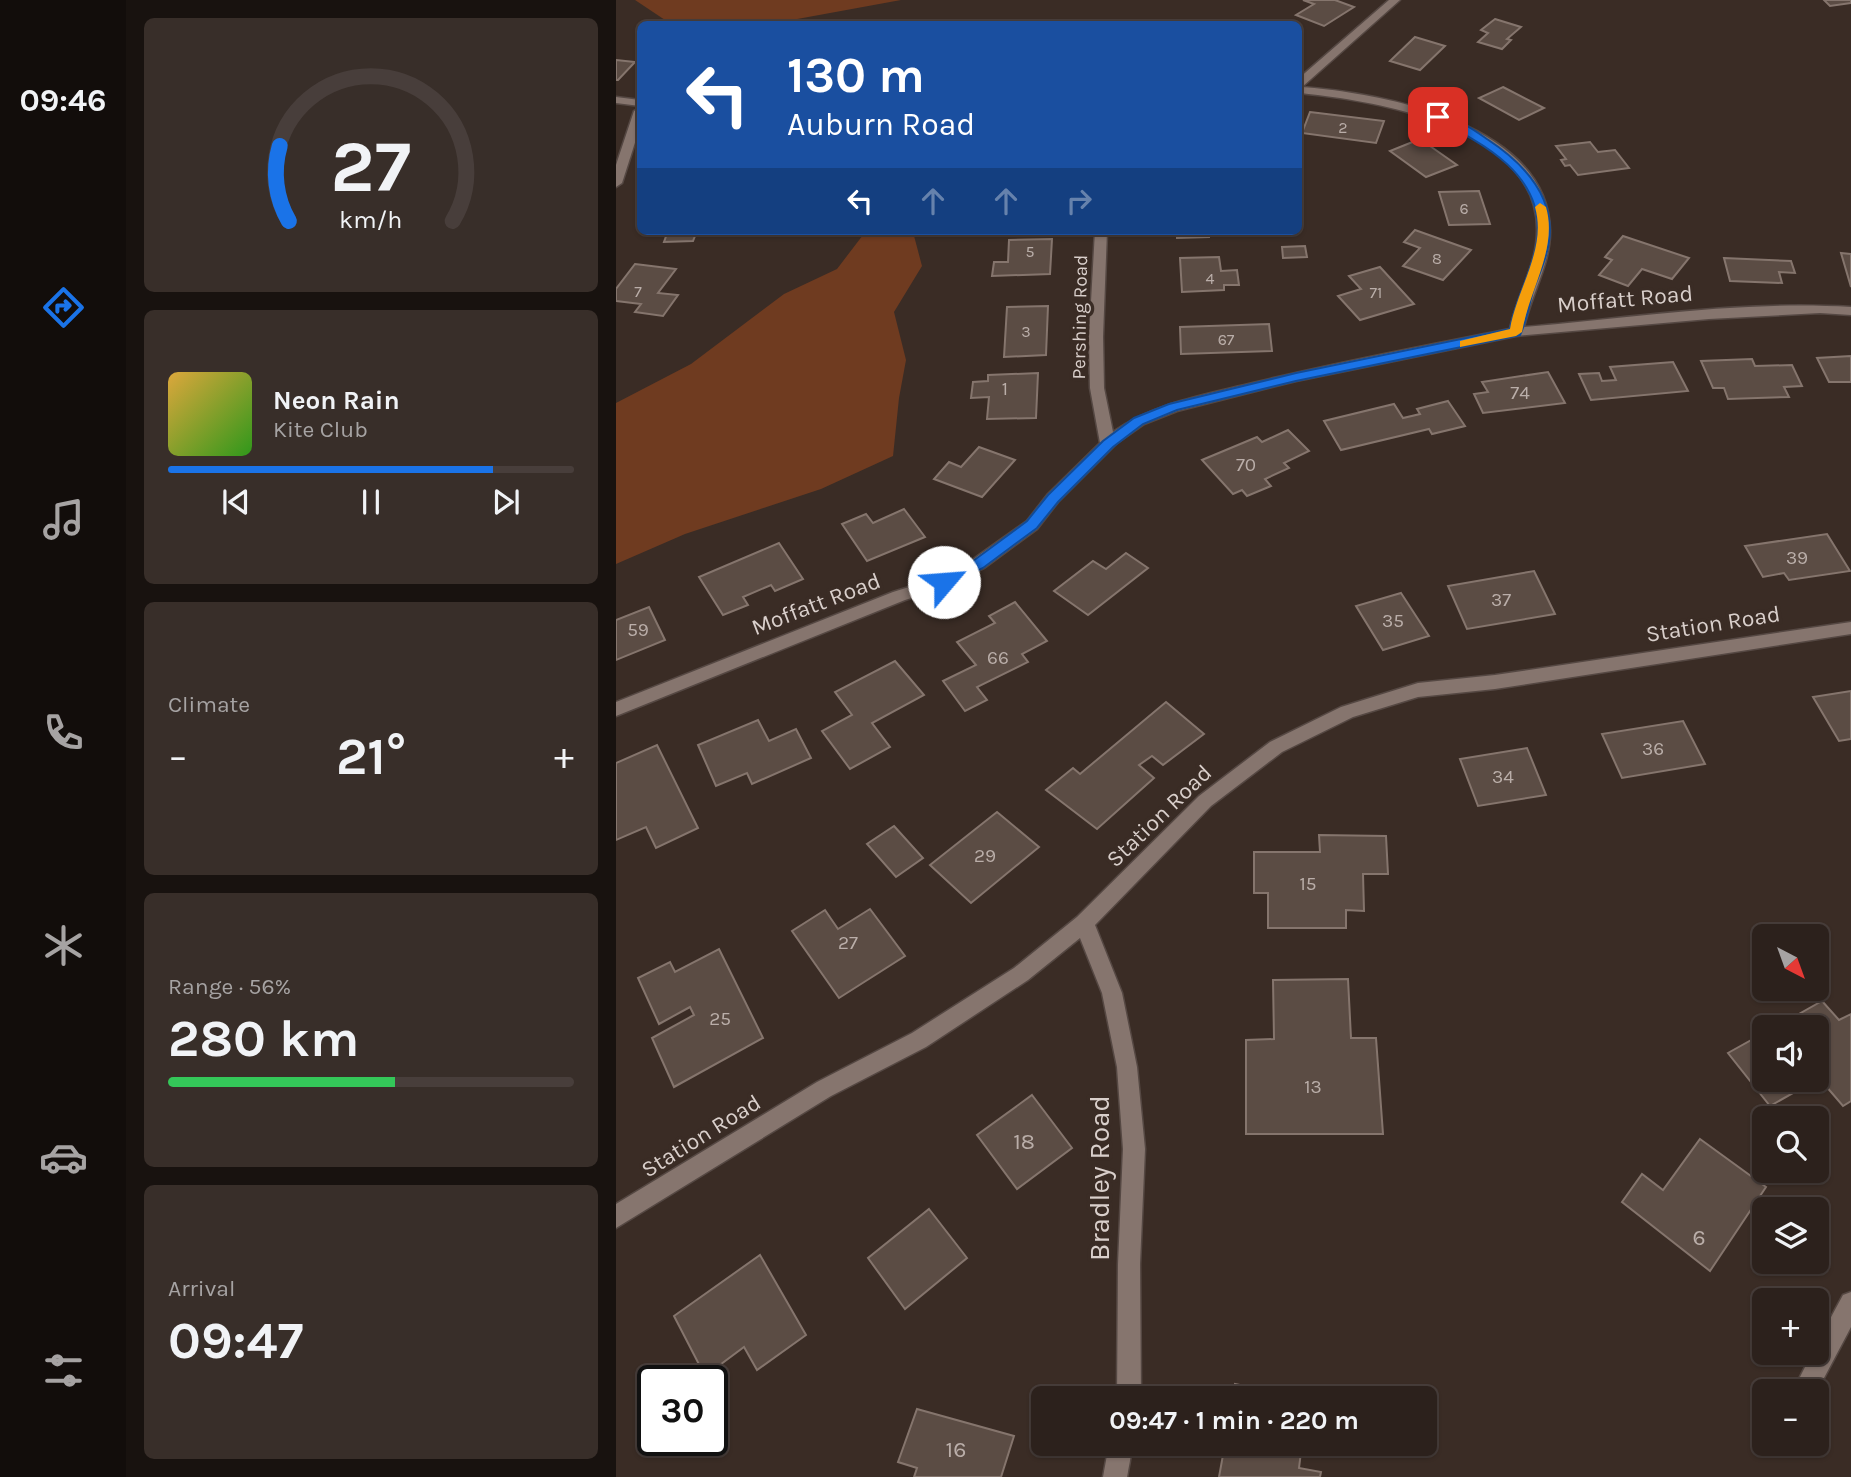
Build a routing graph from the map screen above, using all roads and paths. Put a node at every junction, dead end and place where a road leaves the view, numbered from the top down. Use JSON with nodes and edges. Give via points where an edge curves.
{"nodes":[{"id":1,"x":1395,"y":0,"type":"edge"},
{"id":2,"x":1302,"y":84,"type":"edge"},
{"id":3,"x":1302,"y":88,"type":"edge"},
{"id":4,"x":616,"y":100,"type":"edge"},
{"id":5,"x":637,"y":103,"type":"edge"},
{"id":6,"x":637,"y":120,"type":"edge"},
{"id":7,"x":616,"y":183,"type":"edge"},
{"id":8,"x":1101,"y":235,"type":"edge"},
{"id":9,"x":1851,"y":311,"type":"edge"},
{"id":10,"x":1516,"y":332,"type":"junction"},
{"id":11,"x":1108,"y":444,"type":"junction"},
{"id":12,"x":1851,"y":628,"type":"edge"},
{"id":13,"x":616,"y":709,"type":"edge"},
{"id":14,"x":1084,"y":923,"type":"junction"},
{"id":15,"x":616,"y":1217,"type":"edge"},
{"id":16,"x":1851,"y":1303,"type":"edge"},
{"id":17,"x":1811,"y":1379,"type":"edge"},
{"id":18,"x":1129,"y":1386,"type":"edge"},
{"id":19,"x":1119,"y":1456,"type":"edge"},
{"id":20,"x":1115,"y":1477,"type":"edge"}],
"edges":[{"from":1,"to":2,"type":"street"},
{"from":3,"to":10,"type":"street","via":[[1386,100],[1438,117],[1472,133],[1521,169],[1536,192],[1544,218],[1543,243]]},
{"from":4,"to":5,"type":"street"},
{"from":6,"to":7,"type":"street"},
{"from":8,"to":11,"type":"street","name":"Pershing Road","via":[[1097,376]]},
{"from":9,"to":10,"type":"street","name":"Moffatt Road","via":[[1709,315]]},
{"from":10,"to":11,"type":"street","name":"Moffatt Road","via":[[1174,407],[1139,421]]},
{"from":11,"to":13,"type":"street","name":"Moffatt Road","via":[[1032,524],[978,564],[944,582]]},
{"from":12,"to":14,"type":"street","name":"Station Road","via":[[1418,690],[1347,712],[1276,747],[1205,801]]},
{"from":14,"to":15,"type":"street","name":"Station Road","via":[[1021,974],[919,1040],[824,1090]]},
{"from":14,"to":18,"type":"street","name":"Bradley Road","via":[[1112,993],[1127,1066],[1134,1149]]},
{"from":16,"to":17,"type":"street"},
{"from":19,"to":20,"type":"street"}]}
